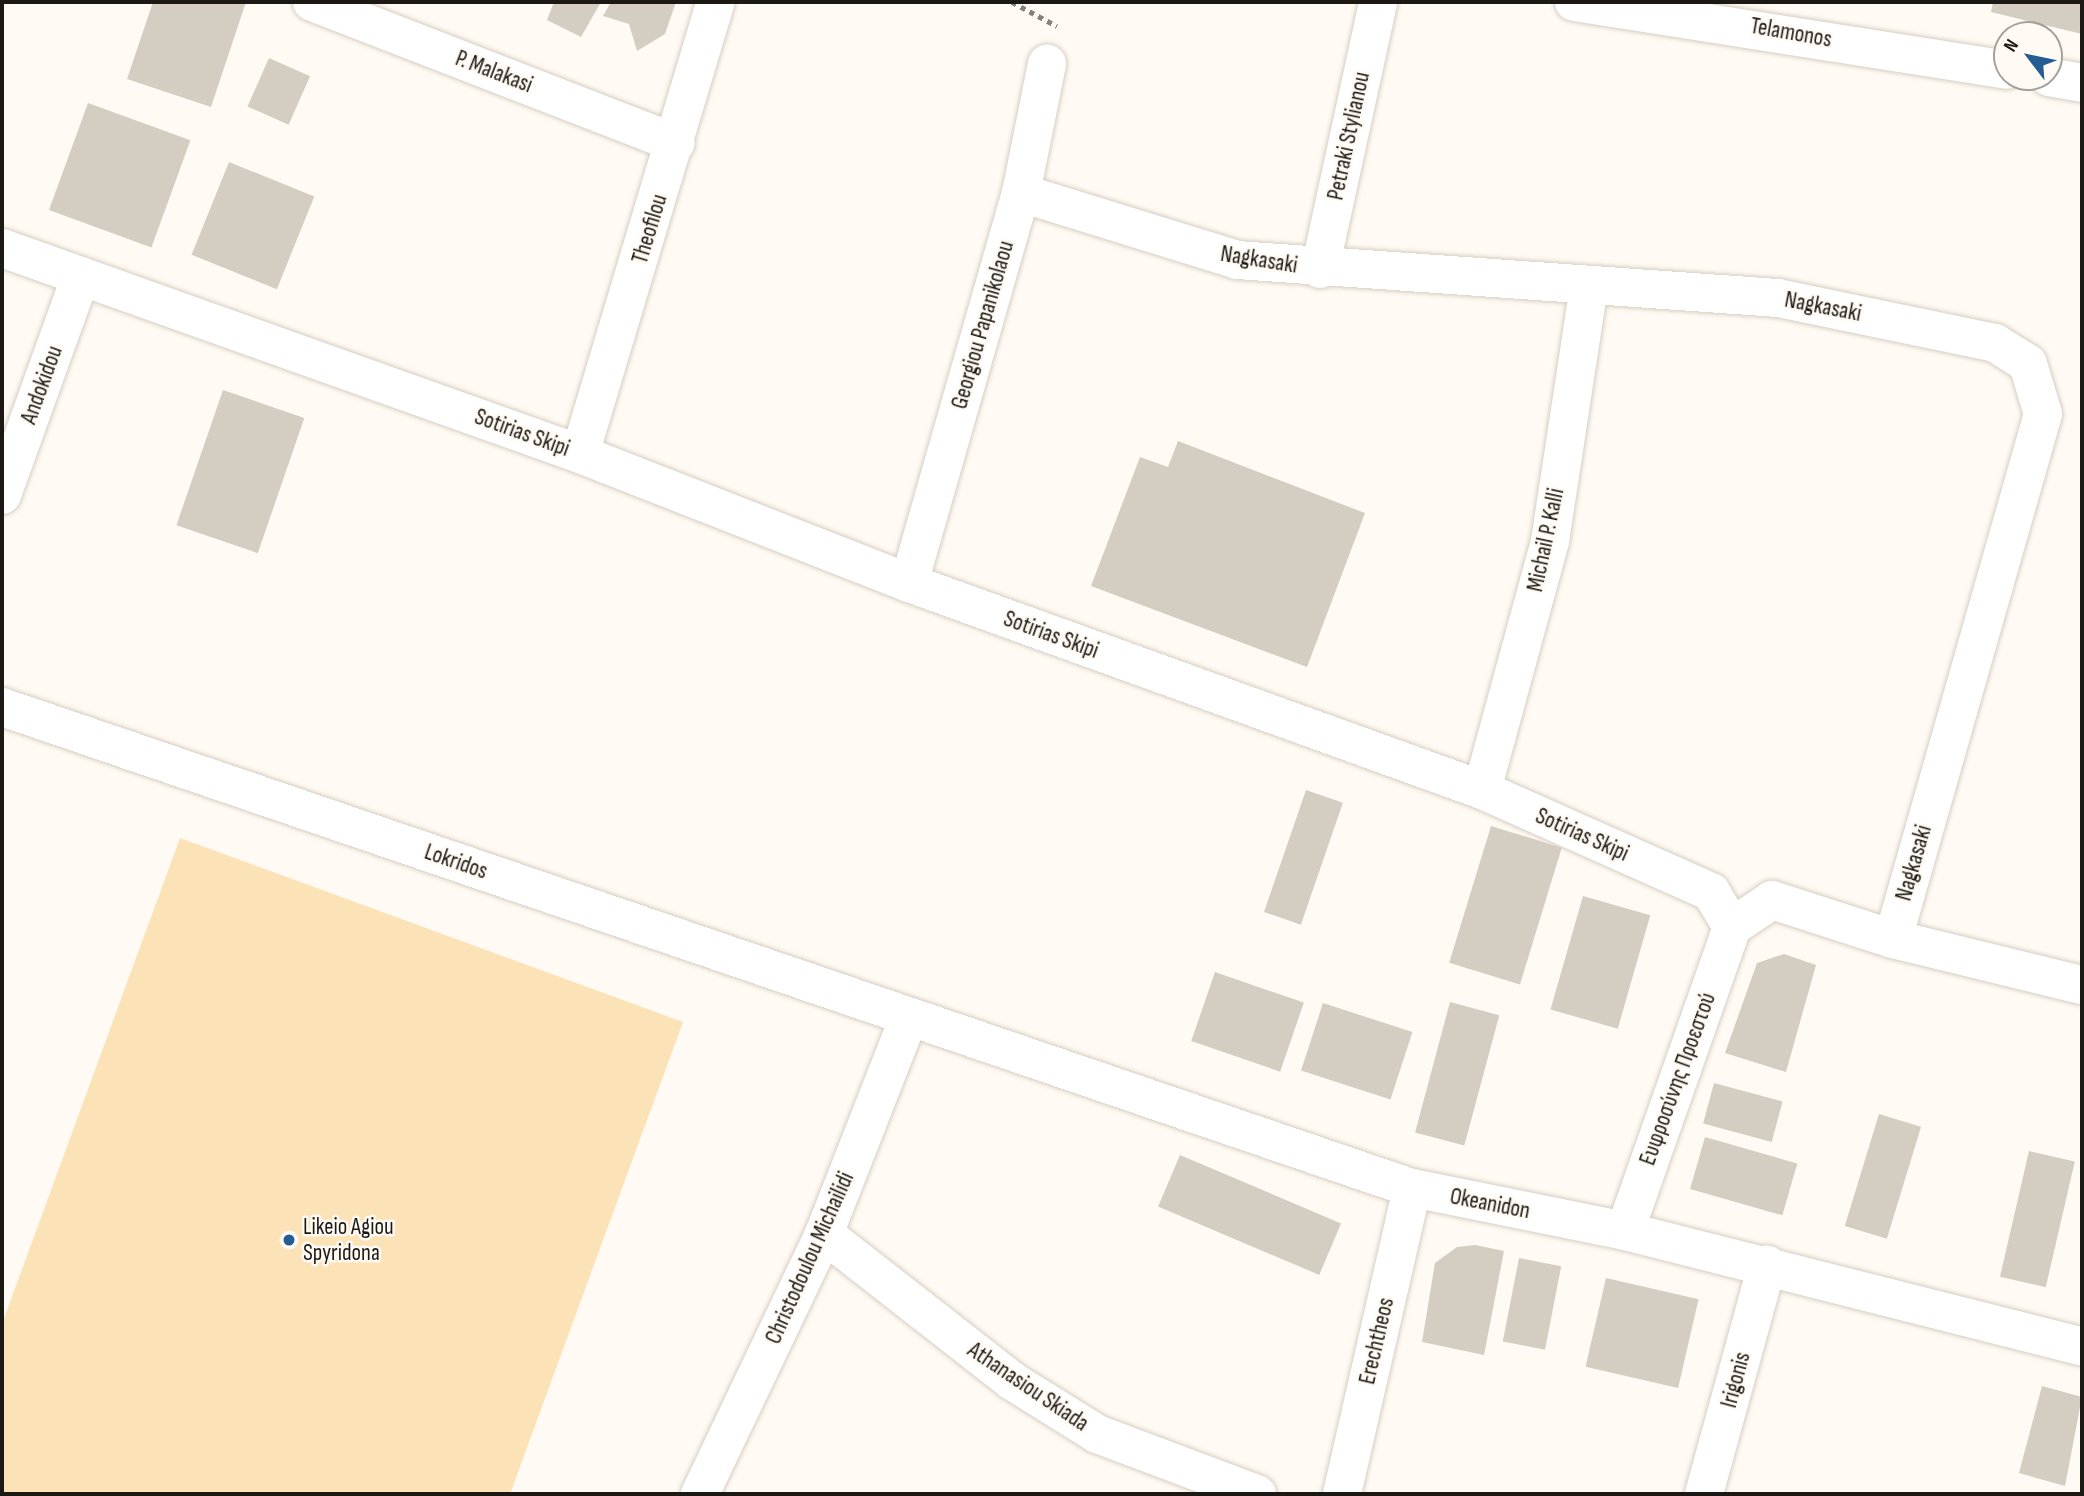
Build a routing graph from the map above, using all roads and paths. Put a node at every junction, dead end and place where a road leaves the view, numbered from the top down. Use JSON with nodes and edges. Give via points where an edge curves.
{"nodes":[{"id":1,"x":312,"y":2,"type":"edge"},
{"id":2,"x":716,"y":2,"type":"edge"},
{"id":3,"x":1378,"y":2,"type":"edge"},
{"id":4,"x":1574,"y":2,"type":"edge"},
{"id":5,"x":1732,"y":12,"type":"edge"},
{"id":6,"x":1047,"y":64,"type":"dead end"},
{"id":7,"x":1993,"y":67,"type":"edge"},
{"id":8,"x":2063,"y":80,"type":"edge"},
{"id":9,"x":2082,"y":83,"type":"edge"},
{"id":10,"x":676,"y":143,"type":"junction"},
{"id":11,"x":1021,"y":194,"type":"junction"},
{"id":12,"x":2,"y":248,"type":"edge"},
{"id":13,"x":1320,"y":269,"type":"junction"},
{"id":14,"x":81,"y":275,"type":"junction"},
{"id":15,"x":1589,"y":285,"type":"junction"},
{"id":16,"x":580,"y":454,"type":"junction"},
{"id":17,"x":2,"y":495,"type":"edge"},
{"id":18,"x":909,"y":583,"type":"junction"},
{"id":19,"x":2,"y":708,"type":"edge"},
{"id":20,"x":1482,"y":790,"type":"junction"},
{"id":21,"x":1732,"y":927,"type":"junction"},
{"id":22,"x":1892,"y":939,"type":"junction"},
{"id":23,"x":2082,"y":985,"type":"edge"},
{"id":24,"x":909,"y":1017,"type":"junction"},
{"id":25,"x":1412,"y":1188,"type":"junction"},
{"id":26,"x":1625,"y":1231,"type":"junction"},
{"id":27,"x":824,"y":1234,"type":"junction"},
{"id":28,"x":1767,"y":1265,"type":"junction"},
{"id":29,"x":2082,"y":1347,"type":"edge"},
{"id":30,"x":701,"y":1494,"type":"edge"},
{"id":31,"x":1257,"y":1494,"type":"edge"},
{"id":32,"x":1342,"y":1494,"type":"edge"},
{"id":33,"x":1704,"y":1494,"type":"edge"}],
"edges":[{"from":1,"to":10,"type":"street","name":"P. Malakasi"},
{"from":2,"to":10,"type":"street","name":"Theofilou"},
{"from":3,"to":13,"type":"street","name":"Petraki Stylianou"},
{"from":4,"to":5,"type":"street","name":"Telamonos"},
{"from":5,"to":7,"type":"street","name":"Telamonos"},
{"from":6,"to":11,"type":"street","name":"Georgiou Papanikolaou"},
{"from":8,"to":9,"type":"street"},
{"from":10,"to":16,"type":"street","name":"Theofilou"},
{"from":11,"to":13,"type":"street","name":"Nagkasaki","via":[[1237,260]]},
{"from":11,"to":18,"type":"street","name":"Georgiou Papanikolaou"},
{"from":12,"to":14,"type":"street","name":"Sotirias Skipi"},
{"from":13,"to":15,"type":"street","name":"Nagkasaki"},
{"from":14,"to":16,"type":"street","name":"Sotirias Skipi"},
{"from":14,"to":17,"type":"street","name":"Andokidou"},
{"from":15,"to":20,"type":"street","name":"Michail P. Kalli","via":[[1550,541]]},
{"from":15,"to":22,"type":"street","name":"Nagkasaki","via":[[1778,298],[1995,343],[2028,364],[2043,414]]},
{"from":16,"to":18,"type":"street","name":"Sotirias Skipi"},
{"from":18,"to":20,"type":"street","name":"Sotirias Skipi"},
{"from":19,"to":24,"type":"street","name":"Lokridos"},
{"from":20,"to":21,"type":"street","name":"Sotirias Skipi","via":[[1712,892]]},
{"from":21,"to":22,"type":"street","via":[[1772,900]]},
{"from":21,"to":26,"type":"street","name":"Ευφροσύνης Προεστού"},
{"from":22,"to":23,"type":"street"},
{"from":24,"to":25,"type":"street","name":"Okeanidon"},
{"from":24,"to":27,"type":"street","name":"Christodoulou Michailidi"},
{"from":25,"to":26,"type":"street","name":"Okeanidon"},
{"from":25,"to":32,"type":"street","name":"Erechtheos"},
{"from":26,"to":28,"type":"street","name":"Okeanidon"},
{"from":27,"to":30,"type":"street","name":"Christodoulou Michailidi"},
{"from":27,"to":31,"type":"street","name":"Athanasiou Skiada","via":[[1012,1381],[1097,1434]]},
{"from":28,"to":29,"type":"street","name":"Okeanidon"},
{"from":28,"to":33,"type":"street","name":"Irigonis"}]}
